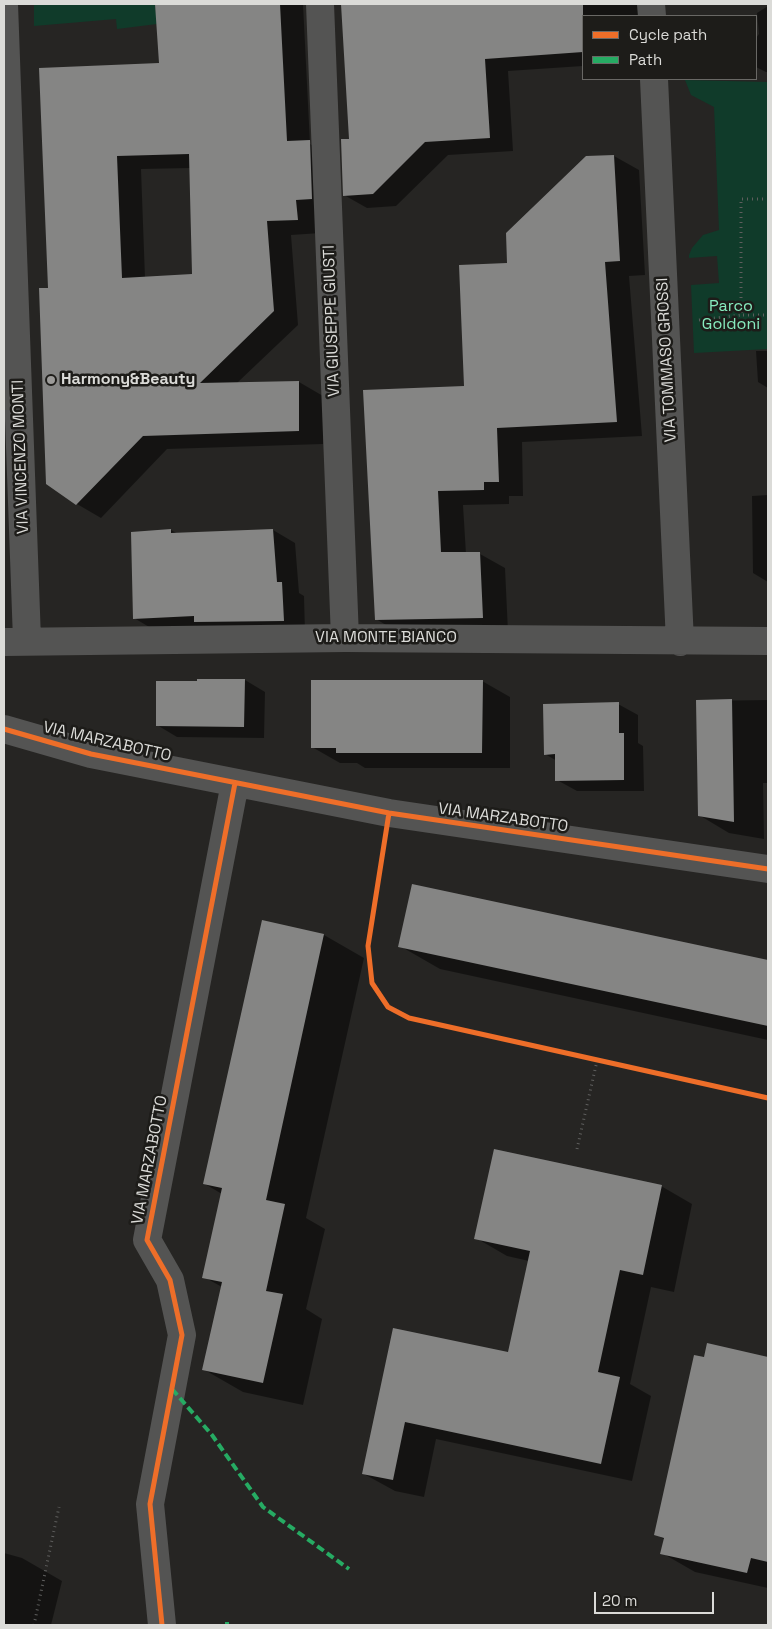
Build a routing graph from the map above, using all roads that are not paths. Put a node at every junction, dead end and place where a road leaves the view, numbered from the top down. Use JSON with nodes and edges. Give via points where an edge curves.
{"nodes":[{"id":1,"x":4,"y":4,"type":"edge"},
{"id":2,"x":320,"y":4,"type":"edge"},
{"id":3,"x":654,"y":80,"type":"edge"},
{"id":4,"x":345,"y":638,"type":"junction"},
{"id":5,"x":768,"y":641,"type":"edge"},
{"id":6,"x":16,"y":642,"type":"edge"},
{"id":7,"x":680,"y":642,"type":"junction"},
{"id":8,"x":4,"y":728,"type":"edge"},
{"id":9,"x":235,"y":783,"type":"junction"},
{"id":10,"x":768,"y":869,"type":"edge"},
{"id":11,"x":162,"y":1625,"type":"edge"}],
"edges":[{"from":1,"to":6,"type":"street","name":"VIA VINCENZO MONTI"},
{"from":2,"to":4,"type":"street","name":"VIA GIUSEPPE GIUSTI"},
{"from":3,"to":7,"type":"street","name":"VIA TOMMASO GROSSI"},
{"from":4,"to":6,"type":"street","name":"VIA MONTE BIANCO"},
{"from":4,"to":7,"type":"street","name":"VIA MONTE BIANCO","via":[[644,638]]},
{"from":5,"to":7,"type":"street","name":"VIA MONTE BIANCO"},
{"from":8,"to":9,"type":"street","name":"VIA MARZABOTTO","via":[[92,754]]},
{"from":9,"to":10,"type":"street","name":"VIA MARZABOTTO","via":[[389,814]]},
{"from":9,"to":11,"type":"street","name":"VIA MARZABOTTO","via":[[147,1240],[170,1280],[182,1335],[150,1504]]}]}
